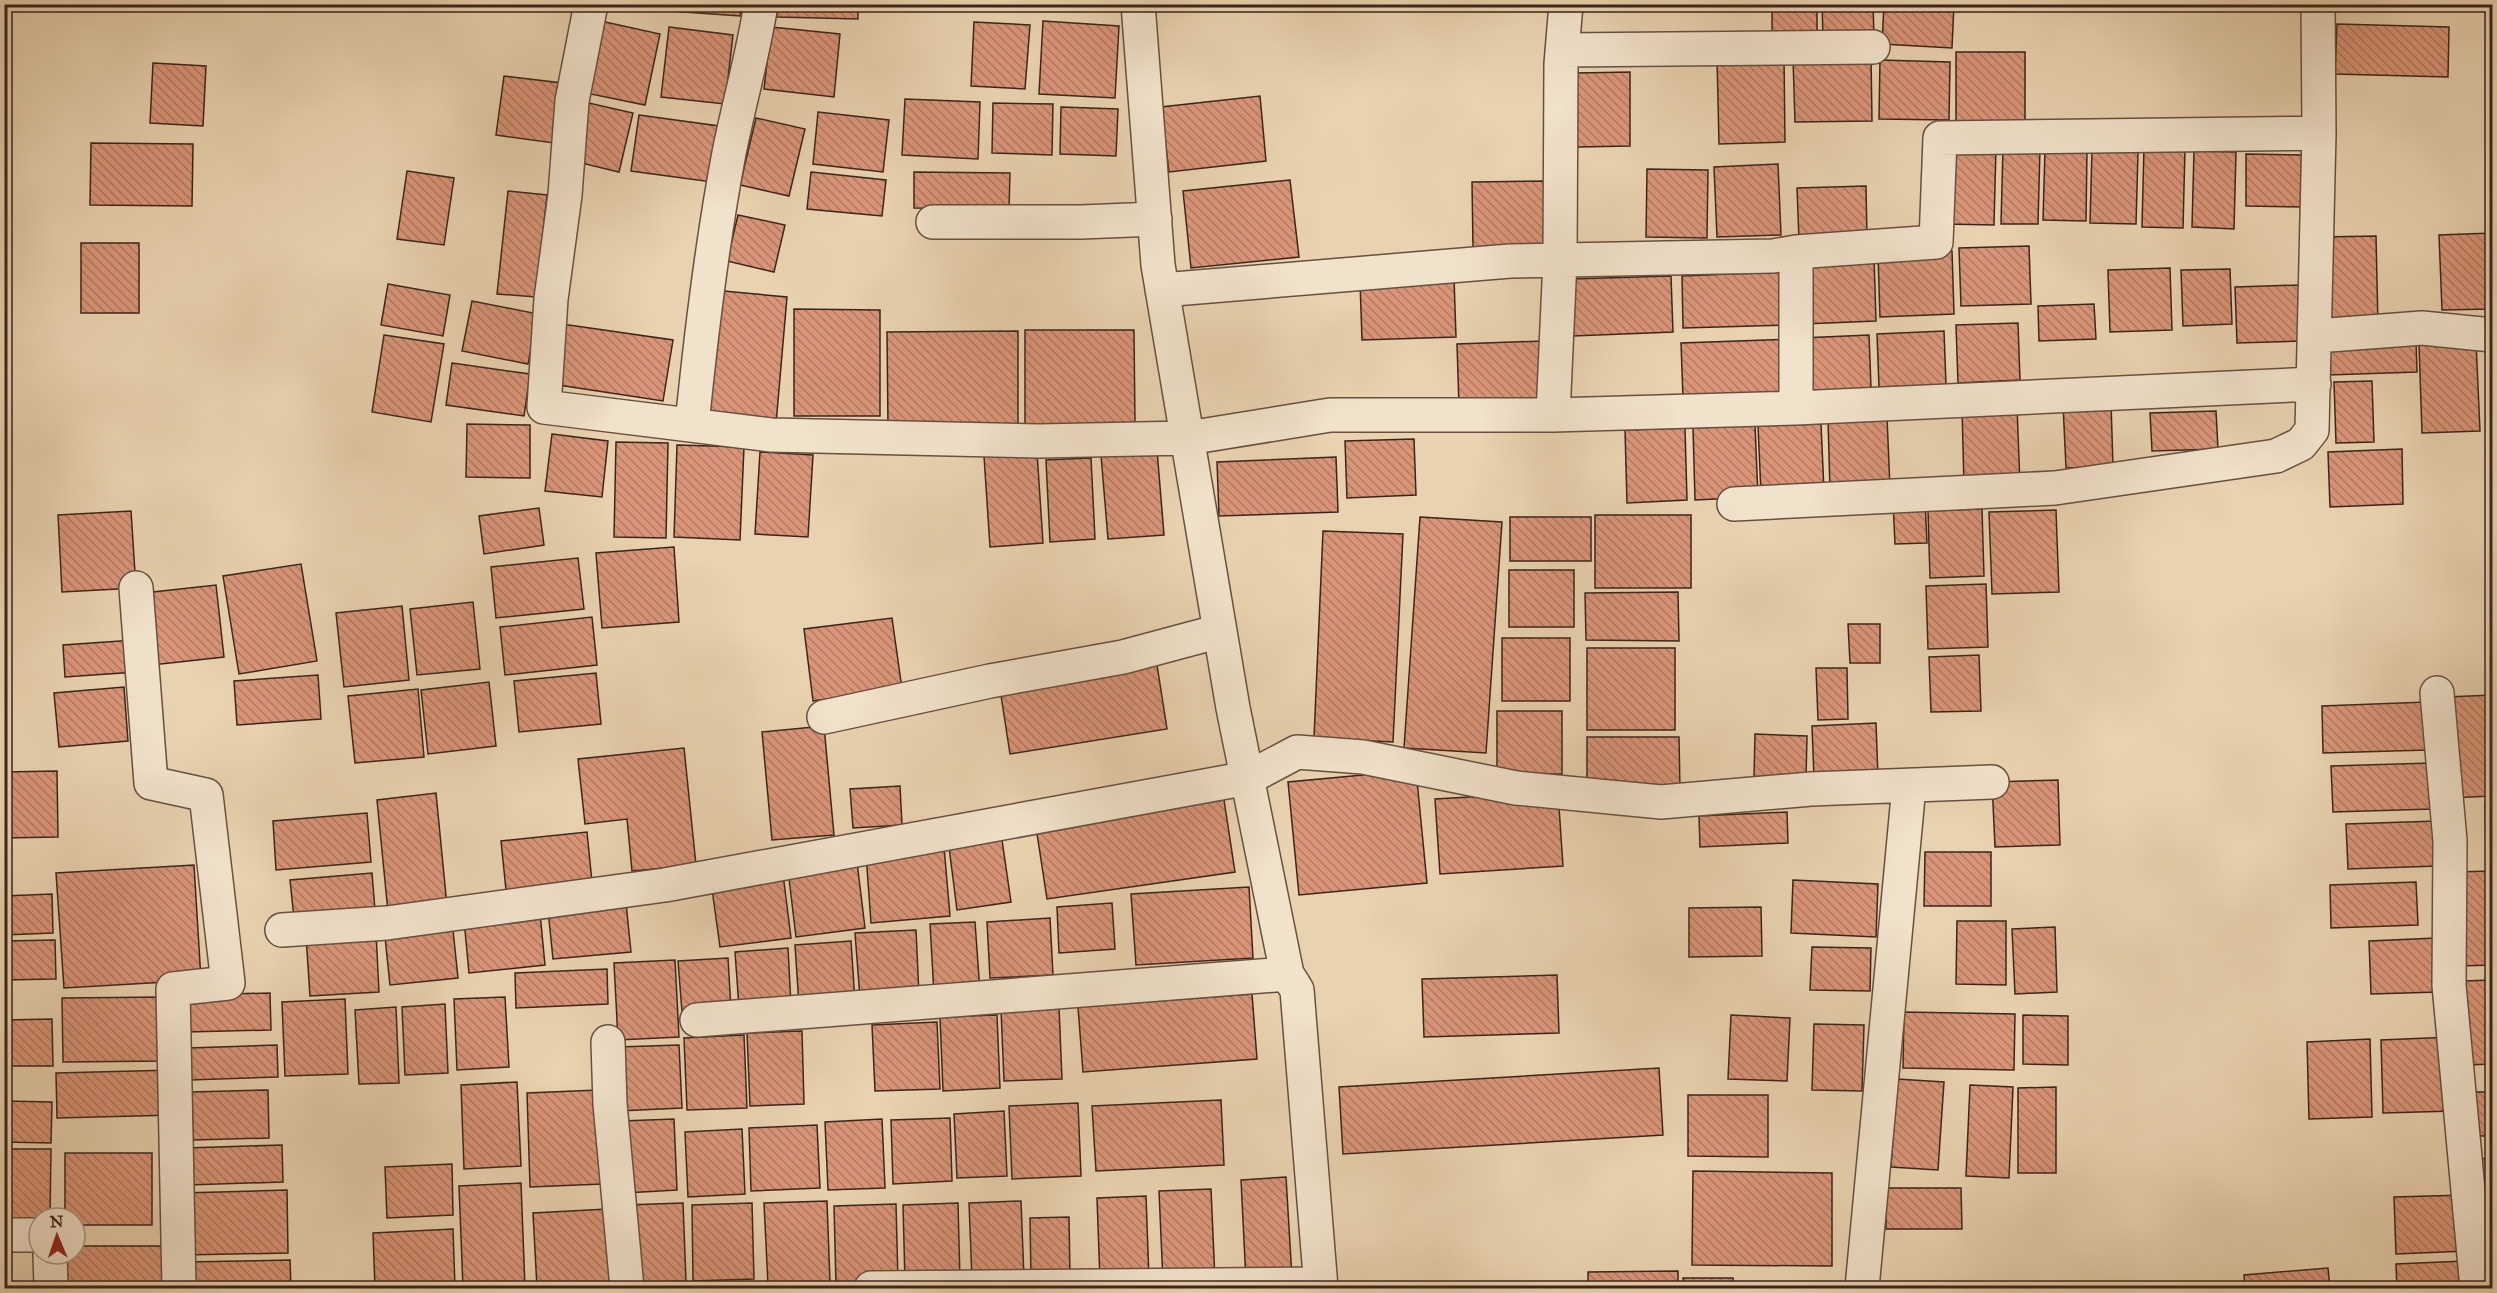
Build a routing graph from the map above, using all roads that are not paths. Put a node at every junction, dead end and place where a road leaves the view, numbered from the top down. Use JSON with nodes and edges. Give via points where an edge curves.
{"nodes":[{"id":1,"x":591,"y":4,"type":"edge"},
{"id":2,"x":761,"y":4,"type":"edge"},
{"id":3,"x":1138,"y":4,"type":"edge"},
{"id":4,"x":1566,"y":4,"type":"edge"},
{"id":5,"x":2318,"y":4,"type":"edge"},
{"id":6,"x":1873,"y":47,"type":"dead end"},
{"id":7,"x":1563,"y":50,"type":"junction"},
{"id":8,"x":2319,"y":133,"type":"junction"},
{"id":9,"x":1155,"y":219,"type":"junction"},
{"id":10,"x":933,"y":222,"type":"dead end"},
{"id":11,"x":1796,"y":252,"type":"junction"},
{"id":12,"x":1560,"y":260,"type":"junction"},
{"id":13,"x":1162,"y":290,"type":"junction"},
{"id":14,"x":2493,"y":335,"type":"edge"},
{"id":15,"x":2316,"y":336,"type":"junction"},
{"id":16,"x":2314,"y":384,"type":"junction"},
{"id":17,"x":1796,"y":408,"type":"junction"},
{"id":18,"x":1553,"y":415,"type":"junction"},
{"id":19,"x":692,"y":425,"type":"junction"},
{"id":20,"x":1188,"y":438,"type":"junction"},
{"id":21,"x":1734,"y":504,"type":"dead end"},
{"id":22,"x":136,"y":588,"type":"dead end"},
{"id":23,"x":1220,"y":631,"type":"junction"},
{"id":24,"x":2437,"y":693,"type":"dead end"},
{"id":25,"x":824,"y":717,"type":"dead end"},
{"id":26,"x":1248,"y":778,"type":"junction"},
{"id":27,"x":1992,"y":782,"type":"dead end"},
{"id":28,"x":1909,"y":786,"type":"junction"},
{"id":29,"x":282,"y":930,"type":"dead end"},
{"id":30,"x":1287,"y":974,"type":"junction"},
{"id":31,"x":697,"y":1020,"type":"dead end"},
{"id":32,"x":608,"y":1042,"type":"dead end"},
{"id":33,"x":4,"y":1235,"type":"edge"},
{"id":34,"x":27,"y":1235,"type":"edge"},
{"id":35,"x":50,"y":1266,"type":"edge"},
{"id":36,"x":1321,"y":1286,"type":"edge"},
{"id":37,"x":51,"y":1288,"type":"edge"},
{"id":38,"x":179,"y":1288,"type":"edge"},
{"id":39,"x":627,"y":1288,"type":"edge"},
{"id":40,"x":871,"y":1288,"type":"edge"},
{"id":41,"x":1862,"y":1288,"type":"edge"},
{"id":42,"x":2477,"y":1288,"type":"edge"}],
"edges":[{"from":1,"to":19,"type":"street","via":[[572,101],[544,407]]},
{"from":2,"to":19,"type":"street","via":[[716,227]]},
{"from":3,"to":9,"type":"street"},
{"from":4,"to":7,"type":"street"},
{"from":5,"to":8,"type":"street"},
{"from":6,"to":7,"type":"street"},
{"from":7,"to":12,"type":"street"},
{"from":8,"to":11,"type":"street","via":[[1940,138],[1936,242]]},
{"from":8,"to":15,"type":"street"},
{"from":9,"to":10,"type":"street"},
{"from":9,"to":13,"type":"street"},
{"from":11,"to":12,"type":"street","via":[[1773,256]]},
{"from":11,"to":17,"type":"street"},
{"from":12,"to":13,"type":"street"},
{"from":12,"to":18,"type":"street"},
{"from":13,"to":20,"type":"street"},
{"from":14,"to":15,"type":"street","via":[[2422,328]]},
{"from":15,"to":16,"type":"street"},
{"from":16,"to":17,"type":"street"},
{"from":16,"to":21,"type":"street","via":[[2312,430],[2301,444],[2276,456],[2055,488]]},
{"from":17,"to":18,"type":"street"},
{"from":18,"to":20,"type":"street","via":[[1330,415]]},
{"from":19,"to":20,"type":"street","via":[[771,435],[1039,441]]},
{"from":20,"to":23,"type":"street"},
{"from":22,"to":38,"type":"street","via":[[151,783],[206,795],[228,983],[173,989]]},
{"from":23,"to":25,"type":"street","via":[[1123,657]]},
{"from":23,"to":26,"type":"street"},
{"from":24,"to":42,"type":"street","via":[[2450,841],[2450,985]]},
{"from":26,"to":28,"type":"street","via":[[1297,752],[1363,757],[1516,788],[1661,802],[1811,789]]},
{"from":26,"to":29,"type":"street","via":[[665,885],[387,923]]},
{"from":26,"to":30,"type":"street"},
{"from":27,"to":28,"type":"street"},
{"from":28,"to":41,"type":"street"},
{"from":30,"to":31,"type":"street"},
{"from":30,"to":36,"type":"street","via":[[1297,990]]},
{"from":32,"to":39,"type":"street"},
{"from":33,"to":34,"type":"street"},
{"from":35,"to":37,"type":"street"},
{"from":36,"to":40,"type":"street"}]}
